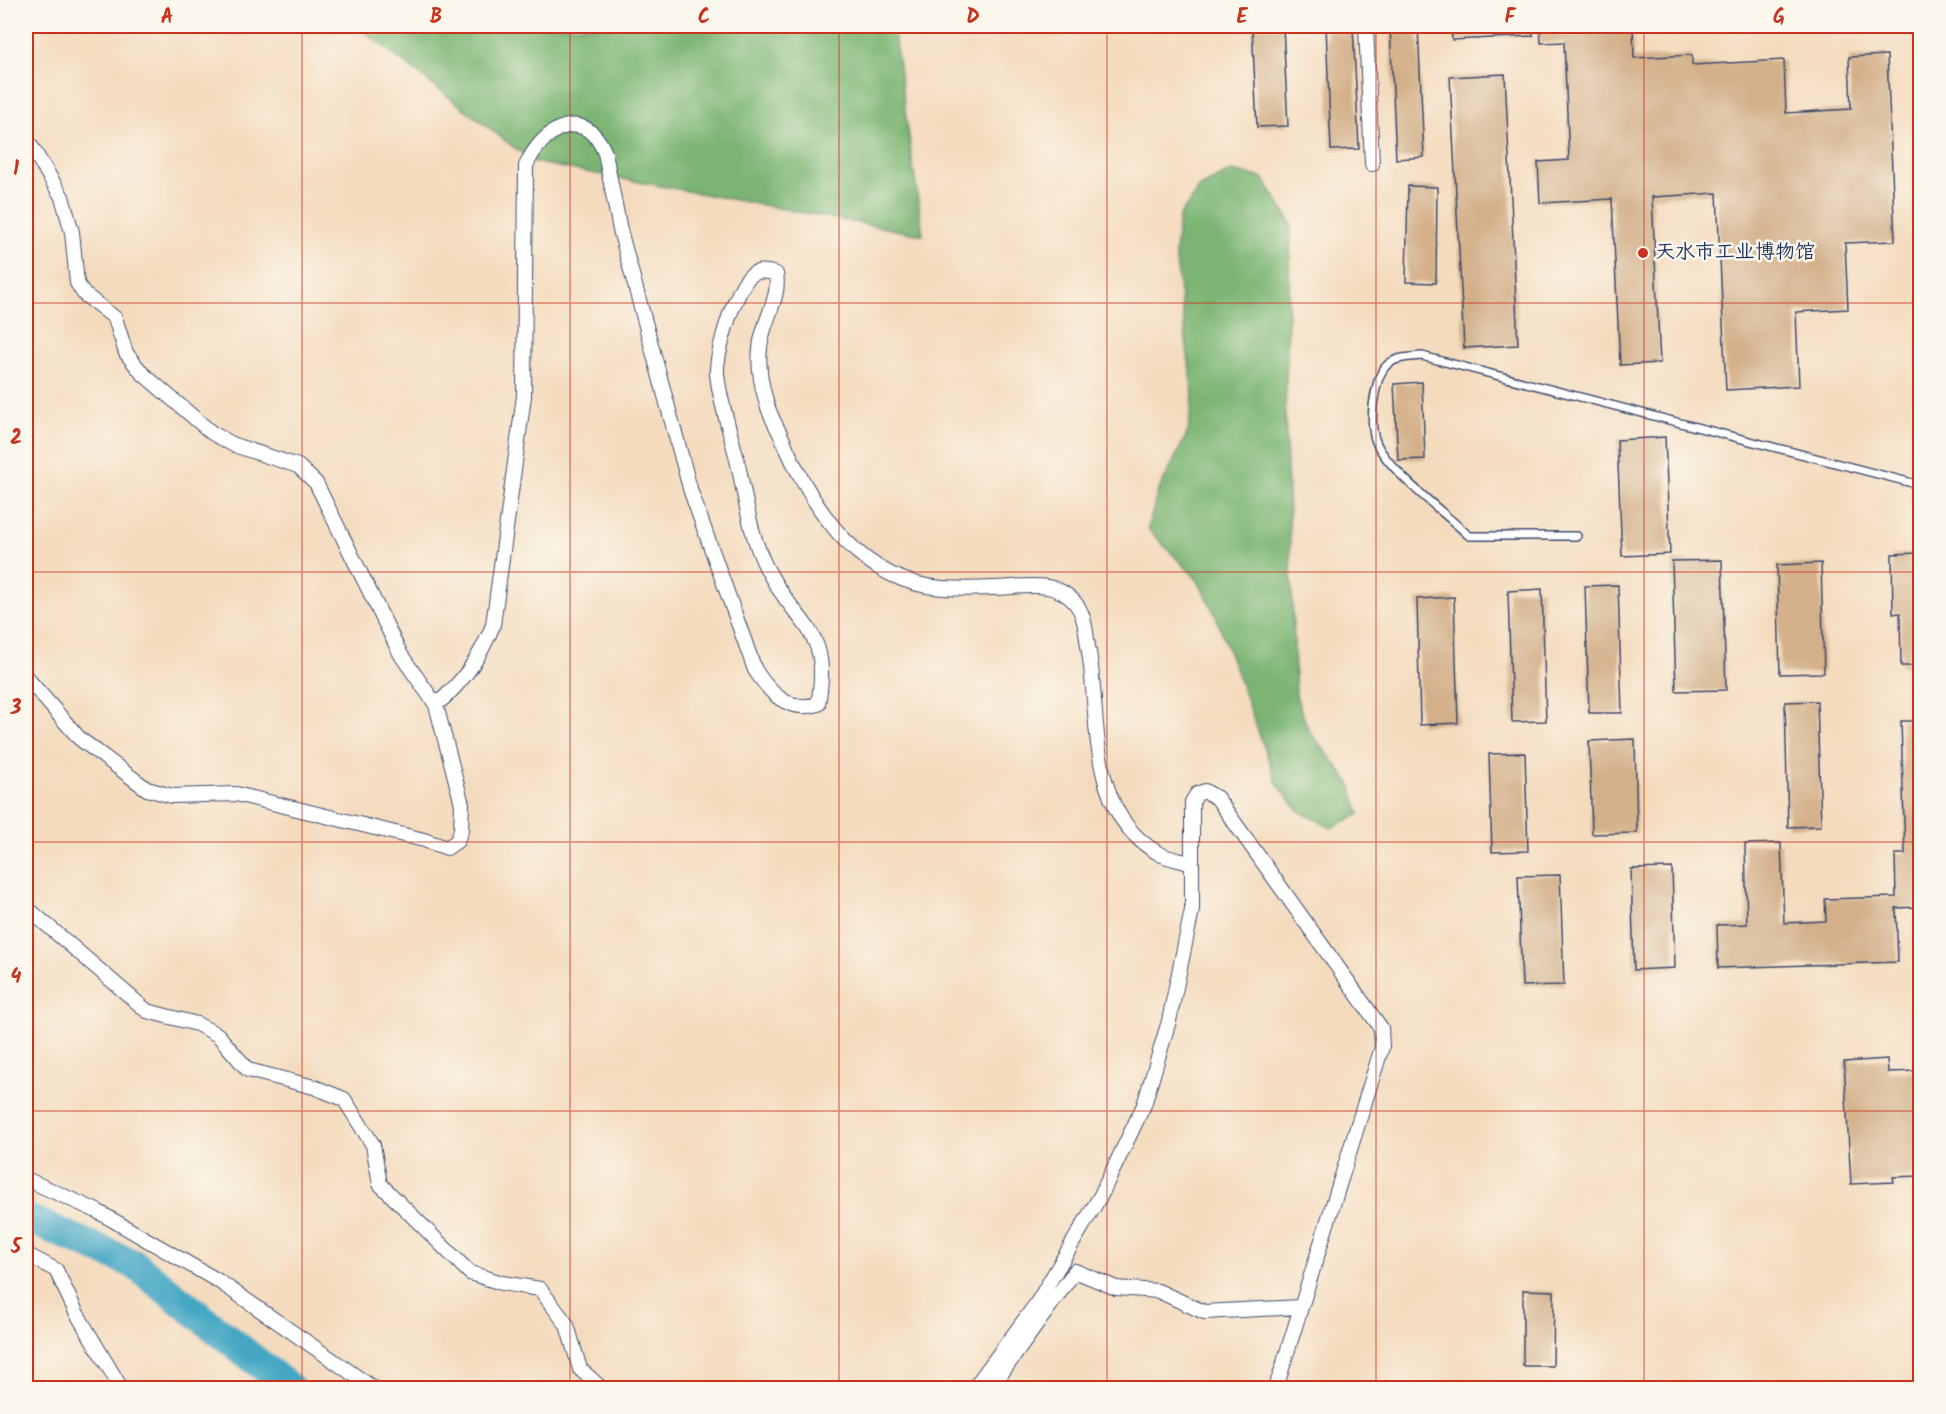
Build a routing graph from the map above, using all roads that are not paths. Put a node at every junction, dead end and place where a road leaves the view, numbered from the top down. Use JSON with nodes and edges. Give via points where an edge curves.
{"nodes":[{"id":1,"x":1366,"y":26,"type":"edge"},
{"id":2,"x":26,"y":138,"type":"edge"},
{"id":3,"x":1372,"y":164,"type":"dead end"},
{"id":4,"x":1920,"y":485,"type":"edge"},
{"id":5,"x":1576,"y":536,"type":"dead end"},
{"id":6,"x":26,"y":677,"type":"edge"},
{"id":7,"x":436,"y":705,"type":"junction"},
{"id":8,"x":1192,"y":864,"type":"junction"},
{"id":9,"x":26,"y":907,"type":"edge"},
{"id":10,"x":26,"y":1179,"type":"edge"},
{"id":11,"x":26,"y":1254,"type":"edge"},
{"id":12,"x":1300,"y":1307,"type":"junction"},
{"id":13,"x":121,"y":1389,"type":"edge"},
{"id":14,"x":373,"y":1389,"type":"edge"},
{"id":15,"x":601,"y":1389,"type":"edge"},
{"id":16,"x":974,"y":1389,"type":"edge"},
{"id":17,"x":991,"y":1389,"type":"edge"},
{"id":18,"x":1276,"y":1389,"type":"edge"}],
"edges":[{"from":1,"to":3,"type":"street"},
{"from":2,"to":7,"type":"street","via":[[62,197],[72,232],[77,283],[84,294],[115,318],[126,353],[142,373],[212,433],[234,445],[298,466],[316,483],[401,655]]},
{"from":4,"to":5,"type":"lane","via":[[1422,356],[1394,358],[1381,370],[1372,418],[1376,443],[1392,465],[1469,536]]},
{"from":6,"to":7,"type":"street","via":[[80,739],[147,789],[172,796],[236,794],[447,848],[457,841],[461,830],[462,804]]},
{"from":7,"to":8,"type":"street","via":[[460,685],[484,649],[493,625],[524,396],[526,166],[546,134],[558,128],[581,128],[600,142],[605,153],[620,230],[691,492],[755,670],[770,692],[780,700],[806,708],[818,704],[823,678],[817,640],[777,588],[755,541],[717,371],[731,310],[751,274],[763,270],[776,274],[778,286],[760,347],[760,376],[766,402],[796,471],[826,522],[878,570],[902,579],[940,588],[1048,586],[1071,597],[1083,619],[1094,682],[1098,745],[1111,799],[1146,845],[1160,855]]},
{"from":8,"to":12,"type":"street","via":[[1192,802],[1201,792],[1210,792],[1381,1028],[1382,1047]]},
{"from":8,"to":16,"type":"street","via":[[1192,910],[1169,1022],[1144,1106],[1101,1195],[1037,1304]]},
{"from":9,"to":15,"type":"street","via":[[147,1011],[197,1024],[218,1035],[248,1070],[344,1099],[373,1145],[380,1184],[470,1273],[540,1289],[567,1325],[580,1369]]},
{"from":10,"to":14,"type":"street","via":[[97,1211],[220,1282]]},
{"from":11,"to":13,"type":"street","via":[[56,1270]]},
{"from":12,"to":17,"type":"street","via":[[1204,1312],[1158,1291],[1116,1288],[1075,1271]]},
{"from":12,"to":18,"type":"street"}]}
